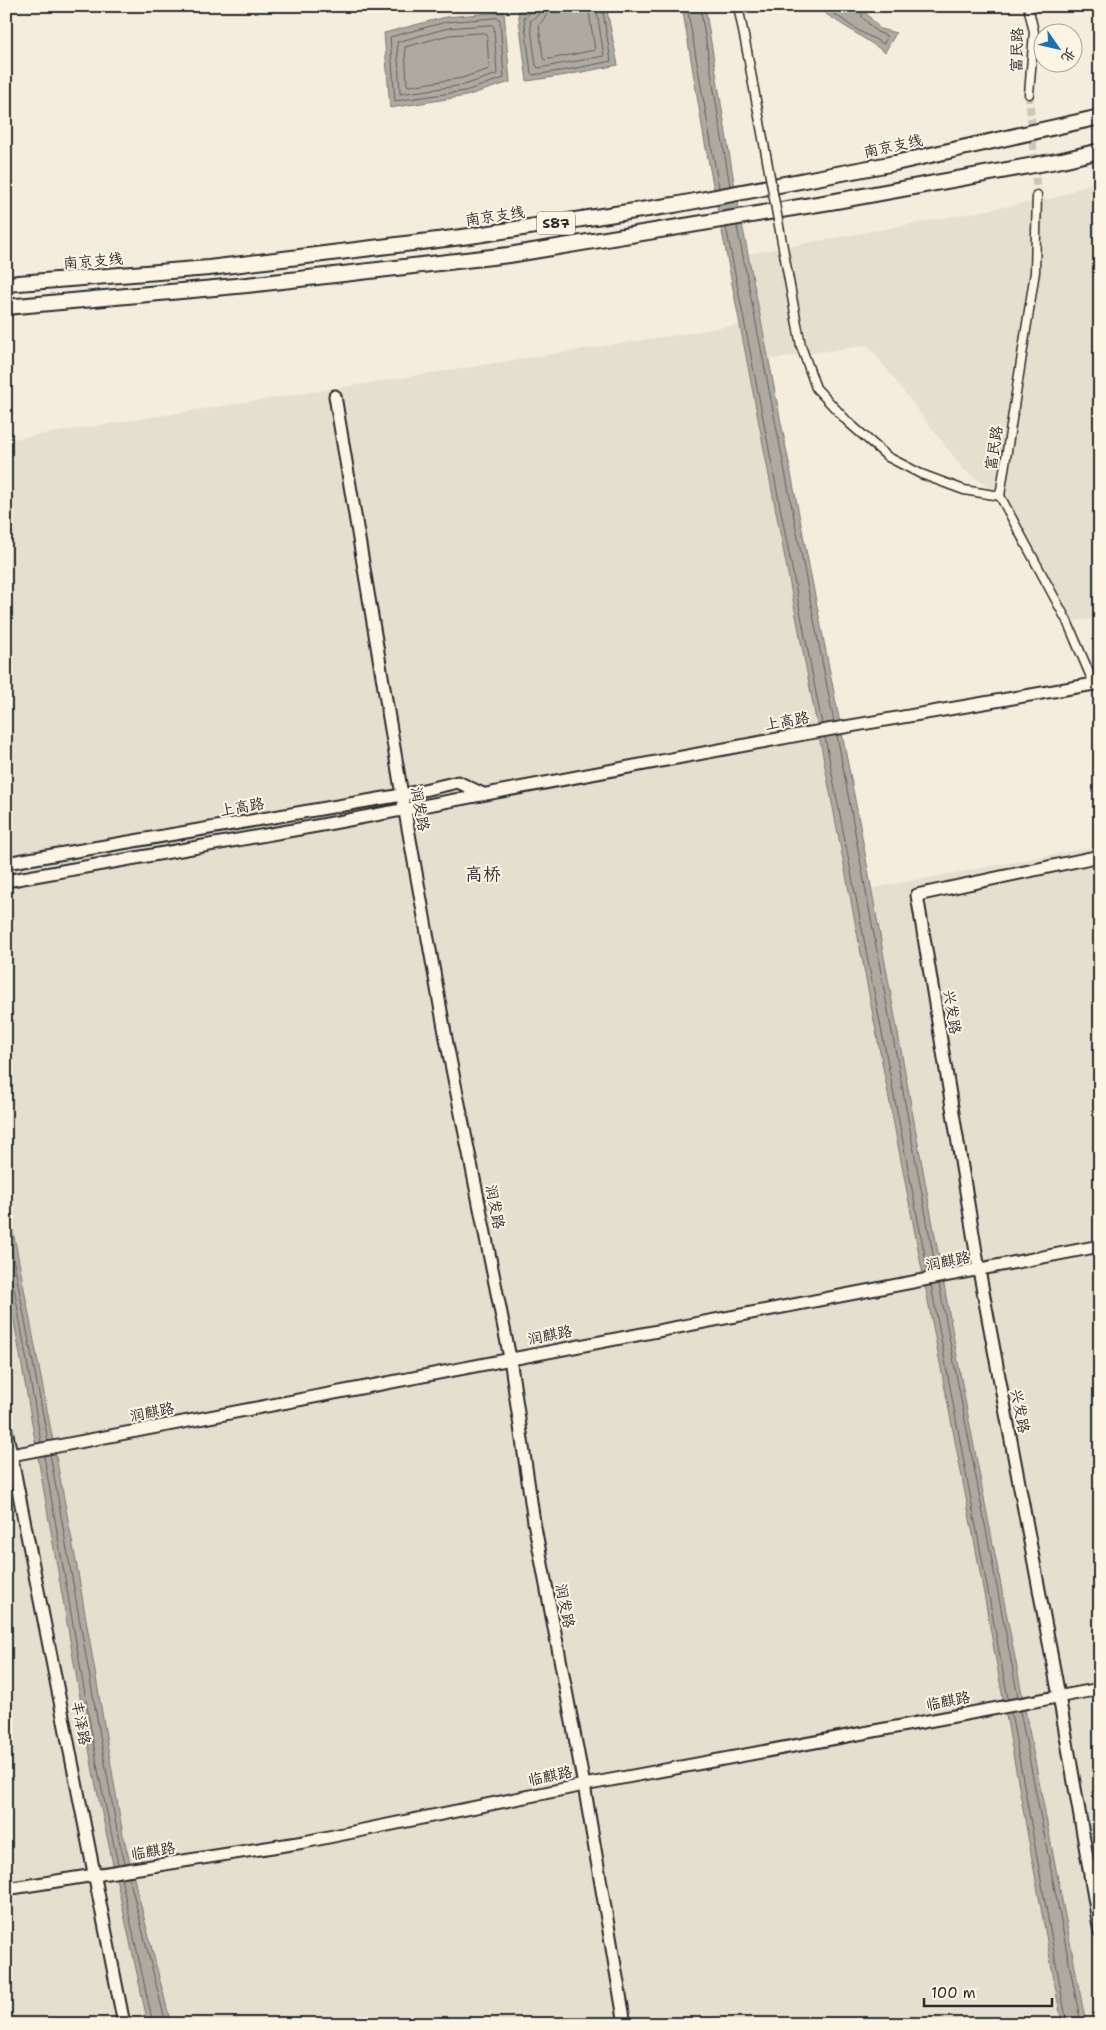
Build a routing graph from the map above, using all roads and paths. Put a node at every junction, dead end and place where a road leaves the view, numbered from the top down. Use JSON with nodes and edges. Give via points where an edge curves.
{"nodes":[{"id":1,"x":738,"y":6,"type":"edge"},
{"id":2,"x":1028,"y":6,"type":"edge"},
{"id":3,"x":1029,"y":94,"type":"tunnel mouth"},
{"id":4,"x":1100,"y":117,"type":"edge"},
{"id":5,"x":1100,"y":151,"type":"edge"},
{"id":6,"x":1037,"y":195,"type":"tunnel mouth"},
{"id":7,"x":6,"y":284,"type":"edge"},
{"id":8,"x":6,"y":307,"type":"edge"},
{"id":9,"x":335,"y":396,"type":"dead end"},
{"id":10,"x":1000,"y":496,"type":"junction"},
{"id":11,"x":1097,"y":684,"type":"edge"},
{"id":12,"x":481,"y":794,"type":"junction"},
{"id":13,"x":402,"y":795,"type":"junction"},
{"id":14,"x":404,"y":808,"type":"junction"},
{"id":15,"x":1100,"y":856,"type":"edge"},
{"id":16,"x":6,"y":863,"type":"edge"},
{"id":17,"x":6,"y":881,"type":"edge"},
{"id":18,"x":1100,"y":1246,"type":"edge"},
{"id":19,"x":979,"y":1270,"type":"junction"},
{"id":20,"x":510,"y":1358,"type":"junction"},
{"id":21,"x":6,"y":1429,"type":"edge"},
{"id":22,"x":9,"y":1456,"type":"edge"},
{"id":23,"x":1100,"y":1689,"type":"edge"},
{"id":24,"x":1058,"y":1696,"type":"junction"},
{"id":25,"x":584,"y":1785,"type":"junction"},
{"id":26,"x":96,"y":1876,"type":"junction"},
{"id":27,"x":6,"y":1889,"type":"edge"},
{"id":28,"x":1100,"y":1932,"type":"edge"},
{"id":29,"x":124,"y":2024,"type":"edge"},
{"id":30,"x":626,"y":2024,"type":"edge"}],
"edges":[{"from":1,"to":10,"type":"street","bridge":true,"via":[[801,346],[816,388],[888,457],[964,490]]},
{"from":2,"to":3,"type":"street","name":"富民路","via":[[1034,32]]},
{"from":4,"to":7,"type":"highway","name":"南京支线","number":"S87","via":[[895,163],[655,208],[470,236],[219,267]]},
{"from":5,"to":8,"type":"highway","number":"S87","via":[[836,201],[508,255],[247,285]]},
{"from":6,"to":10,"type":"street","name":"富民路","via":[[1035,272]]},
{"from":9,"to":13,"type":"street","name":"润发路"},
{"from":10,"to":11,"type":"street"},
{"from":11,"to":12,"type":"street","name":"上高路"},
{"from":12,"to":13,"type":"street","name":"上高路","via":[[458,782]]},
{"from":12,"to":14,"type":"street","name":"上高路"},
{"from":13,"to":14,"type":"street","name":"润发路"},
{"from":13,"to":16,"type":"street","name":"上高路"},
{"from":14,"to":17,"type":"street","name":"上高路"},
{"from":14,"to":20,"type":"street","name":"润发路"},
{"from":15,"to":19,"type":"street","name":"兴发路","via":[[917,895]]},
{"from":18,"to":19,"type":"street","name":"润麒路"},
{"from":19,"to":20,"type":"street","name":"润麒路"},
{"from":19,"to":24,"type":"street","name":"兴发路"},
{"from":20,"to":22,"type":"street","name":"润麒路"},
{"from":20,"to":25,"type":"street","name":"润发路","via":[[534,1522]]},
{"from":21,"to":22,"type":"street","name":"丰泽路"},
{"from":22,"to":26,"type":"street","name":"丰泽路"},
{"from":23,"to":24,"type":"street","name":"临麒路"},
{"from":24,"to":25,"type":"street","name":"临麒路"},
{"from":24,"to":28,"type":"street","name":"兴发路"},
{"from":25,"to":26,"type":"street","name":"临麒路","via":[[304,1842]]},
{"from":25,"to":30,"type":"street","name":"润发路"},
{"from":26,"to":27,"type":"street","name":"临麒路"},
{"from":26,"to":29,"type":"street","name":"丰泽路"}]}
